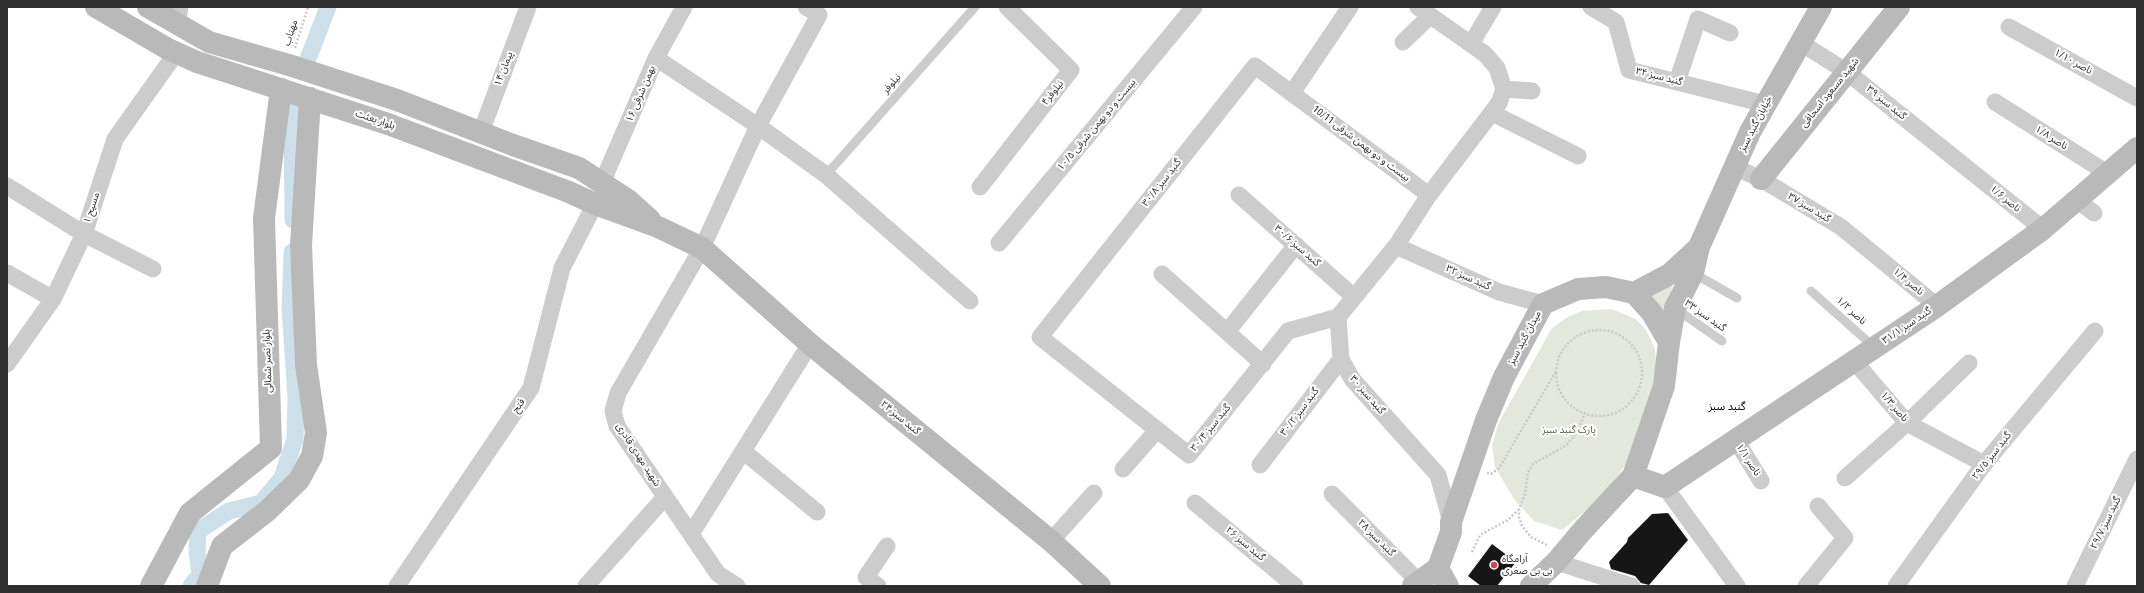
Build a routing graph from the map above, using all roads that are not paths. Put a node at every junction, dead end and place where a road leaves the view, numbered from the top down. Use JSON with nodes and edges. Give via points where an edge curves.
{"nodes":[{"id":1,"x":96,"y":7,"type":"edge"},
{"id":2,"x":148,"y":7,"type":"edge"},
{"id":3,"x":528,"y":7,"type":"edge"},
{"id":4,"x":684,"y":7,"type":"edge"},
{"id":5,"x":806,"y":7,"type":"edge"},
{"id":6,"x":974,"y":7,"type":"edge"},
{"id":7,"x":1007,"y":7,"type":"edge"},
{"id":8,"x":1194,"y":7,"type":"edge"},
{"id":9,"x":1350,"y":7,"type":"edge"},
{"id":10,"x":1493,"y":7,"type":"edge"},
{"id":11,"x":1591,"y":7,"type":"edge"},
{"id":12,"x":1822,"y":7,"type":"edge"},
{"id":13,"x":1899,"y":7,"type":"edge"},
{"id":14,"x":1424,"y":12,"type":"edge"},
{"id":15,"x":178,"y":16,"type":"edge"},
{"id":16,"x":2009,"y":27,"type":"dead end"},
{"id":17,"x":1730,"y":33,"type":"dead end"},
{"id":18,"x":1403,"y":42,"type":"dead end"},
{"id":19,"x":1801,"y":43,"type":"junction"},
{"id":20,"x":1471,"y":44,"type":"junction"},
{"id":21,"x":176,"y":53,"type":"junction"},
{"id":22,"x":656,"y":58,"type":"junction"},
{"id":23,"x":1847,"y":72,"type":"junction"},
{"id":24,"x":1677,"y":82,"type":"junction"},
{"id":25,"x":281,"y":89,"type":"junction"},
{"id":26,"x":1504,"y":89,"type":"junction"},
{"id":27,"x":1532,"y":91,"type":"dead end"},
{"id":28,"x":1292,"y":93,"type":"junction"},
{"id":29,"x":310,"y":98,"type":"junction"},
{"id":30,"x":2137,"y":98,"type":"edge"},
{"id":31,"x":1995,"y":102,"type":"dead end"},
{"id":32,"x":1765,"y":104,"type":"junction"},
{"id":33,"x":1492,"y":113,"type":"junction"},
{"id":34,"x":758,"y":126,"type":"junction"},
{"id":35,"x":481,"y":132,"type":"junction"},
{"id":36,"x":2137,"y":148,"type":"edge"},
{"id":37,"x":1578,"y":156,"type":"dead end"},
{"id":38,"x":1734,"y":167,"type":"junction"},
{"id":39,"x":1968,"y":169,"type":"joint"},
{"id":40,"x":2107,"y":173,"type":"junction"},
{"id":41,"x":826,"y":175,"type":"junction"},
{"id":42,"x":1761,"y":179,"type":"junction"},
{"id":43,"x":602,"y":183,"type":"junction"},
{"id":44,"x":7,"y":186,"type":"edge"},
{"id":45,"x":980,"y":187,"type":"dead end"},
{"id":46,"x":1429,"y":194,"type":"junction"},
{"id":47,"x":1239,"y":195,"type":"dead end"},
{"id":48,"x":2077,"y":200,"type":"junction"},
{"id":49,"x":595,"y":204,"type":"junction"},
{"id":50,"x":2094,"y":213,"type":"dead end"},
{"id":51,"x":658,"y":227,"type":"junction"},
{"id":52,"x":2043,"y":230,"type":"junction"},
{"id":53,"x":84,"y":234,"type":"junction"},
{"id":54,"x":999,"y":243,"type":"dead end"},
{"id":55,"x":1296,"y":245,"type":"junction"},
{"id":56,"x":1396,"y":246,"type":"junction"},
{"id":57,"x":1699,"y":246,"type":"junction"},
{"id":58,"x":702,"y":248,"type":"junction"},
{"id":59,"x":1878,"y":257,"type":"joint"},
{"id":60,"x":153,"y":269,"type":"dead end"},
{"id":61,"x":7,"y":273,"type":"edge"},
{"id":62,"x":1693,"y":273,"type":"junction"},
{"id":63,"x":1162,"y":274,"type":"dead end"},
{"id":64,"x":1811,"y":291,"type":"dead end"},
{"id":65,"x":1634,"y":293,"type":"junction"},
{"id":66,"x":1354,"y":297,"type":"junction"},
{"id":67,"x":1737,"y":298,"type":"dead end"},
{"id":68,"x":53,"y":299,"type":"junction"},
{"id":69,"x":970,"y":301,"type":"dead end"},
{"id":70,"x":1542,"y":304,"type":"junction"},
{"id":71,"x":1937,"y":306,"type":"junction"},
{"id":72,"x":1675,"y":308,"type":"junction"},
{"id":73,"x":1338,"y":317,"type":"junction"},
{"id":74,"x":2095,"y":331,"type":"dead end"},
{"id":75,"x":1227,"y":332,"type":"junction"},
{"id":76,"x":1040,"y":337,"type":"joint"},
{"id":77,"x":1722,"y":341,"type":"dead end"},
{"id":78,"x":1669,"y":342,"type":"junction"},
{"id":79,"x":810,"y":344,"type":"junction"},
{"id":80,"x":1875,"y":348,"type":"junction"},
{"id":81,"x":1341,"y":359,"type":"junction"},
{"id":82,"x":1855,"y":362,"type":"junction"},
{"id":83,"x":1970,"y":363,"type":"dead end"},
{"id":84,"x":7,"y":364,"type":"edge"},
{"id":85,"x":1263,"y":364,"type":"junction"},
{"id":86,"x":1907,"y":423,"type":"junction"},
{"id":87,"x":1157,"y":430,"type":"junction"},
{"id":88,"x":1736,"y":440,"type":"junction"},
{"id":89,"x":743,"y":451,"type":"junction"},
{"id":90,"x":2137,"y":459,"type":"edge"},
{"id":91,"x":1984,"y":464,"type":"junction"},
{"id":92,"x":1260,"y":465,"type":"dead end"},
{"id":93,"x":1123,"y":469,"type":"dead end"},
{"id":94,"x":1633,"y":476,"type":"junction"},
{"id":95,"x":1845,"y":478,"type":"dead end"},
{"id":96,"x":1761,"y":481,"type":"dead end"},
{"id":97,"x":1665,"y":487,"type":"junction"},
{"id":98,"x":1094,"y":493,"type":"dead end"},
{"id":99,"x":1332,"y":494,"type":"dead end"},
{"id":100,"x":665,"y":496,"type":"junction"},
{"id":101,"x":1194,"y":503,"type":"dead end"},
{"id":102,"x":1818,"y":506,"type":"dead end"},
{"id":103,"x":817,"y":512,"type":"dead end"},
{"id":104,"x":1451,"y":522,"type":"junction"},
{"id":105,"x":691,"y":534,"type":"junction"},
{"id":106,"x":1051,"y":540,"type":"junction"},
{"id":107,"x":887,"y":546,"type":"dead end"},
{"id":108,"x":1560,"y":557,"type":"junction"},
{"id":109,"x":1443,"y":577,"type":"edge"},
{"id":110,"x":1416,"y":584,"type":"edge"},
{"id":111,"x":151,"y":586,"type":"edge"},
{"id":112,"x":207,"y":586,"type":"edge"},
{"id":113,"x":397,"y":586,"type":"edge"},
{"id":114,"x":586,"y":586,"type":"edge"},
{"id":115,"x":737,"y":586,"type":"edge"},
{"id":116,"x":878,"y":586,"type":"edge"},
{"id":117,"x":1100,"y":586,"type":"edge"},
{"id":118,"x":1294,"y":586,"type":"edge"},
{"id":119,"x":1531,"y":586,"type":"edge"},
{"id":120,"x":1632,"y":586,"type":"edge"},
{"id":121,"x":1737,"y":586,"type":"edge"},
{"id":122,"x":1806,"y":586,"type":"edge"},
{"id":123,"x":1896,"y":586,"type":"edge"},
{"id":124,"x":2075,"y":586,"type":"edge"}],
"edges":[{"from":1,"to":21,"type":"street","name":"بلوار بعثت"},
{"from":2,"to":15,"type":"street","name":"بلوار بعثت"},
{"from":3,"to":35,"type":"street","name":"پیمان ۱۴"},
{"from":4,"to":22,"type":"street","name":"بهمن شرقی ۱۶"},
{"from":5,"to":34,"type":"street","name":"شهید مهدی قادری","via":[[819,15]]},
{"from":6,"to":41,"type":"lane","name":"نیلوفر"},
{"from":7,"to":45,"type":"street","name":"نیلوفر۴","via":[[1071,70]]},
{"from":8,"to":54,"type":"street","name":"بیست و دو بهمن شرقی ۱۰/۵"},
{"from":9,"to":28,"type":"street"},
{"from":10,"to":20,"type":"street"},
{"from":11,"to":24,"type":"street","name":"گنبد سبز ۳۴","via":[[1616,22],[1629,70]]},
{"from":12,"to":19,"type":"street","name":"خیابان گنبد سبز"},
{"from":13,"to":23,"type":"street","name":"شهید مسعود اسحاقی"},
{"from":14,"to":18,"type":"street"},
{"from":14,"to":20,"type":"street"},
{"from":15,"to":35,"type":"street","name":"بلوار بعثت","via":[[209,42],[397,100]]},
{"from":16,"to":30,"type":"street","name":"ناصر ۱/۱۰"},
{"from":17,"to":24,"type":"street","via":[[1698,19]]},
{"from":19,"to":23,"type":"street","name":"گنبد سبز ۳۹"},
{"from":19,"to":32,"type":"street","name":"خیابان گنبد سبز"},
{"from":20,"to":26,"type":"street","via":[[1485,54],[1497,68]]},
{"from":21,"to":25,"type":"street","name":"بلوار بعثت"},
{"from":21,"to":53,"type":"street","name":"مسیح ۱","via":[[115,139]]},
{"from":22,"to":34,"type":"street"},
{"from":22,"to":43,"type":"street","name":"بهمن شرقی ۱۶"},
{"from":23,"to":39,"type":"street","name":"گنبد سبز ۳۹"},
{"from":23,"to":42,"type":"street","name":"شهید مسعود اسحاقی"},
{"from":24,"to":32,"type":"street","name":"گنبد سبز ۳۴"},
{"from":25,"to":29,"type":"street","name":"بلوار بعثت"},
{"from":25,"to":111,"type":"street","name":"بلوار نصر شمالی","via":[[264,218],[271,448],[190,513]]},
{"from":26,"to":27,"type":"street"},
{"from":26,"to":33,"type":"street","via":[[1500,103]]},
{"from":28,"to":46,"type":"street","name":"بیست و دو بهمن شرقی 10/11"},
{"from":28,"to":76,"type":"street","name":"گنبد سبز ۳۰/۸","via":[[1255,66]]},
{"from":29,"to":49,"type":"street","name":"بلوار بعثت","via":[[388,124]]},
{"from":29,"to":112,"type":"street","via":[[301,245],[306,365],[316,433],[312,456],[299,480],[267,511],[222,546]]},
{"from":31,"to":40,"type":"street","name":"ناصر ۱/۸"},
{"from":32,"to":38,"type":"street","name":"خیابان گنبد سبز"},
{"from":33,"to":37,"type":"street"},
{"from":33,"to":46,"type":"street"},
{"from":34,"to":41,"type":"street"},
{"from":34,"to":58,"type":"street","name":"شهید مهدی قادری"},
{"from":35,"to":43,"type":"street","name":"بلوار بعثت","via":[[579,168]]},
{"from":36,"to":40,"type":"street","name":"گنبد سبز ۳۱/۱"},
{"from":38,"to":42,"type":"street","name":"گنبد سبز ۳۷"},
{"from":38,"to":57,"type":"street","name":"خیابان گنبد سبز"},
{"from":39,"to":52,"type":"street","name":"ناصر ۱/۶"},
{"from":40,"to":48,"type":"street","name":"گنبد سبز ۳۱/۱"},
{"from":41,"to":69,"type":"street"},
{"from":42,"to":59,"type":"street","name":"گنبد سبز ۳۷","via":[[1841,227]]},
{"from":43,"to":51,"type":"street","name":"بلوار بعثت","via":[[628,200]]},
{"from":44,"to":53,"type":"street"},
{"from":46,"to":56,"type":"street"},
{"from":47,"to":55,"type":"street","name":"گنبد سبز ۳۰/۶"},
{"from":48,"to":50,"type":"street"},
{"from":48,"to":52,"type":"street","name":"گنبد سبز ۳۱/۱"},
{"from":49,"to":51,"type":"street","name":"بلوار بعثت"},
{"from":49,"to":113,"type":"street","name":"فتح","via":[[562,268],[531,388]]},
{"from":51,"to":58,"type":"street","name":"بلوار بعثت"},
{"from":52,"to":71,"type":"street","name":"گنبد سبز ۳۱/۱"},
{"from":53,"to":60,"type":"street"},
{"from":53,"to":68,"type":"street","name":"مسیح ۱"},
{"from":55,"to":66,"type":"street","name":"گنبد سبز ۳۰/۶"},
{"from":55,"to":75,"type":"street"},
{"from":56,"to":66,"type":"street"},
{"from":56,"to":70,"type":"street","name":"گنبد سبز ۳۲","via":[[1498,292]]},
{"from":57,"to":62,"type":"street","name":"خیابان گنبد سبز"},
{"from":57,"to":65,"type":"street","name":"خیابان گنبد سبز","via":[[1670,274]]},
{"from":58,"to":79,"type":"street","name":"گنبد سبز ۲۴"},
{"from":58,"to":100,"type":"street","name":"شهید مهدی قادری","via":[[618,393],[613,411],[617,426]]},
{"from":59,"to":71,"type":"street","name":"ناصر ۱/۴"},
{"from":61,"to":68,"type":"street"},
{"from":62,"to":67,"type":"lane"},
{"from":62,"to":72,"type":"street","name":"خیابان گنبد سبز"},
{"from":63,"to":75,"type":"street"},
{"from":64,"to":80,"type":"lane","name":"ناصر ۱/۲"},
{"from":65,"to":70,"type":"street","name":"میدان گنبد سبز","via":[[1606,287],[1578,289]]},
{"from":65,"to":78,"type":"street","via":[[1652,313]]},
{"from":66,"to":73,"type":"street"},
{"from":68,"to":84,"type":"street","name":"مسیح ۱"},
{"from":70,"to":104,"type":"street","name":"میدان گنبد سبز","via":[[1504,377],[1486,420]]},
{"from":71,"to":80,"type":"street","name":"گنبد سبز ۳۱/۱"},
{"from":72,"to":77,"type":"lane","name":"گنبد سبز ۳۳"},
{"from":72,"to":78,"type":"street","name":"خیابان گنبد سبز"},
{"from":73,"to":81,"type":"street","name":"گنبد سبز ۳۰"},
{"from":73,"to":85,"type":"street","name":"گنبد سبز ۳۰/۴","via":[[1288,331]]},
{"from":74,"to":91,"type":"street","name":"گنبد سبز ۲۹/۵"},
{"from":75,"to":85,"type":"street"},
{"from":76,"to":87,"type":"street","name":"گنبد سبز ۳۰/۴"},
{"from":78,"to":94,"type":"street","via":[[1664,386]]},
{"from":79,"to":89,"type":"street"},
{"from":79,"to":106,"type":"street","name":"گنبد سبز ۲۴"},
{"from":80,"to":82,"type":"street","name":"گنبد سبز ۳۱/۱"},
{"from":81,"to":92,"type":"street","name":"گنبد سبز ۳۰/۲"},
{"from":81,"to":104,"type":"street","name":"گنبد سبز ۳۰","via":[[1352,379],[1438,475]]},
{"from":82,"to":86,"type":"street","name":"ناصر ۱/۳"},
{"from":82,"to":88,"type":"street","name":"گنبد سبز ۳۱/۱"},
{"from":83,"to":86,"type":"street"},
{"from":85,"to":87,"type":"street","name":"گنبد سبز ۳۰/۴","via":[[1189,455]]},
{"from":86,"to":91,"type":"street","name":"ناصر ۱/۳"},
{"from":86,"to":95,"type":"street"},
{"from":87,"to":93,"type":"street"},
{"from":88,"to":96,"type":"street","name":"ناصر ۱/۱"},
{"from":88,"to":97,"type":"street","name":"گنبد سبز ۳۱/۱"},
{"from":89,"to":103,"type":"street"},
{"from":89,"to":105,"type":"street"},
{"from":90,"to":124,"type":"street","name":"گنبد سبز ۲۹/۷"},
{"from":91,"to":123,"type":"street","name":"گنبد سبز ۲۹/۵"},
{"from":94,"to":97,"type":"street"},
{"from":94,"to":108,"type":"street"},
{"from":97,"to":121,"type":"street"},
{"from":98,"to":106,"type":"street"},
{"from":99,"to":110,"type":"street","name":"گنبد سبز ۲۸"},
{"from":100,"to":105,"type":"street","name":"شهید مهدی قادری"},
{"from":100,"to":114,"type":"street"},
{"from":101,"to":118,"type":"street","name":"گنبد سبز ۲۶"},
{"from":102,"to":122,"type":"street","via":[[1845,538]]},
{"from":104,"to":109,"type":"street","name":"میدان گنبد سبز"},
{"from":105,"to":115,"type":"street","name":"شهید مهدی قادری","via":[[718,574]]},
{"from":106,"to":117,"type":"street","name":"گنبد سبز ۲۴"},
{"from":107,"to":116,"type":"street","via":[[866,576]]},
{"from":108,"to":119,"type":"street"},
{"from":108,"to":120,"type":"street"},
{"from":109,"to":110,"type":"street"}]}
